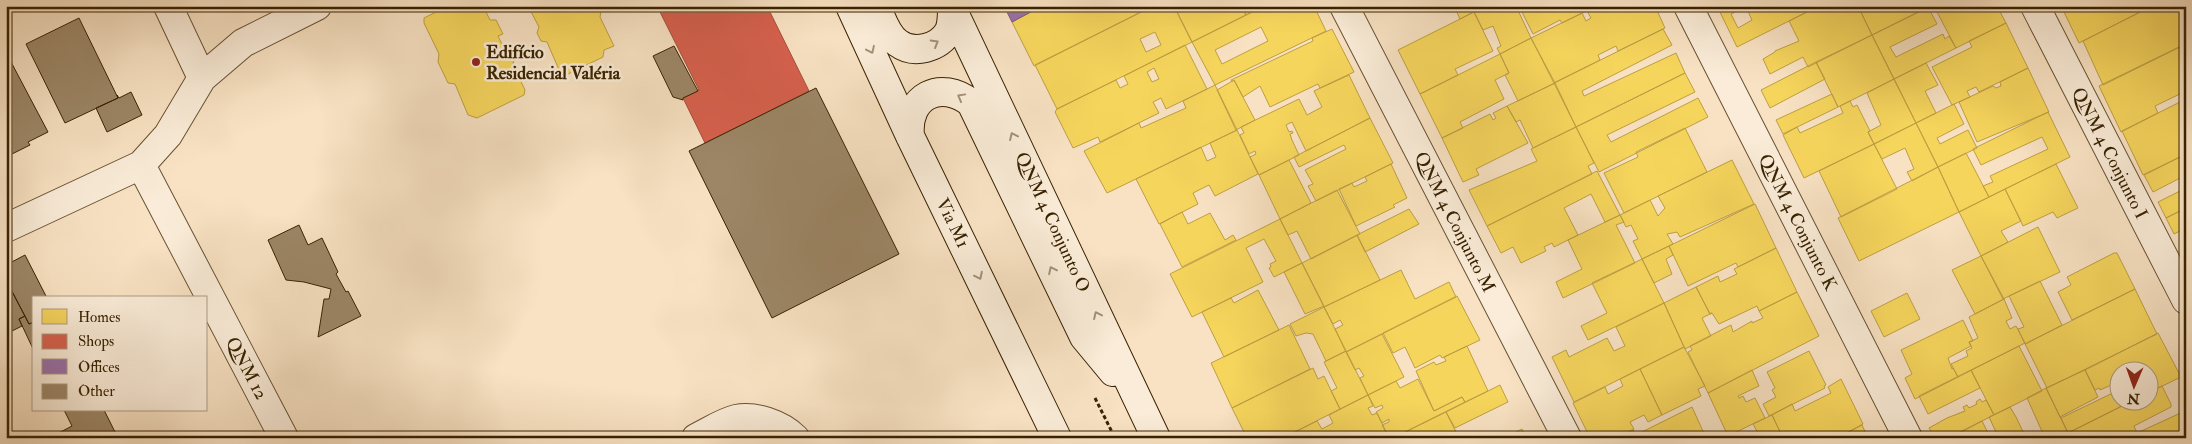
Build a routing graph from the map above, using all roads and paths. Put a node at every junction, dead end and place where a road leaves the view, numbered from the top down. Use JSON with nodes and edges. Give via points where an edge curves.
{"nodes":[{"id":1,"x":168,"y":6,"type":"edge"},
{"id":2,"x":317,"y":6,"type":"edge"},
{"id":3,"x":850,"y":6,"type":"edge"},
{"id":4,"x":876,"y":6,"type":"edge"},
{"id":5,"x":1344,"y":6,"type":"edge"},
{"id":6,"x":1688,"y":6,"type":"edge"},
{"id":7,"x":2035,"y":6,"type":"edge"},
{"id":8,"x":952,"y":7,"type":"edge"},
{"id":9,"x":202,"y":78,"type":"junction"},
{"id":10,"x":910,"y":136,"type":"junction"},
{"id":11,"x":141,"y":164,"type":"junction"},
{"id":12,"x":6,"y":228,"type":"edge"},
{"id":13,"x":2186,"y":300,"type":"edge"},
{"id":14,"x":1136,"y":397,"type":"junction"},
{"id":15,"x":284,"y":438,"type":"edge"},
{"id":16,"x":696,"y":438,"type":"edge"},
{"id":17,"x":794,"y":438,"type":"edge"},
{"id":18,"x":1058,"y":438,"type":"edge"},
{"id":19,"x":1156,"y":438,"type":"edge"},
{"id":20,"x":1567,"y":438,"type":"edge"},
{"id":21,"x":1908,"y":438,"type":"edge"}],
"edges":[{"from":1,"to":9,"type":"street"},
{"from":2,"to":9,"type":"street","via":[[243,43]]},
{"from":3,"to":10,"type":"street","name":"Via M1","one_way":true},
{"from":4,"to":8,"type":"street","one_way":true,"via":[[898,44],[922,49],[933,46],[949,30]]},
{"from":5,"to":20,"type":"street","name":"QNM 4 Conjunto M"},
{"from":6,"to":21,"type":"street","name":"QNM 4 Conjunto K"},
{"from":7,"to":13,"type":"street","name":"QNM 4 Conjunto I"},
{"from":14,"to":8,"type":"street","name":"QNM 4 Conjunto O","one_way":true},
{"from":9,"to":11,"type":"street","via":[[168,136]]},
{"from":14,"to":10,"type":"street","one_way":true,"via":[[1084,337],[972,104],[951,92],[938,91],[927,95],[911,113]]},
{"from":10,"to":18,"type":"street","name":"Via M1","one_way":true},
{"from":11,"to":12,"type":"street"},
{"from":11,"to":15,"type":"street","name":"QNM 12"},
{"from":14,"to":19,"type":"street","name":"QNM 4 Conjunto O"},
{"from":16,"to":17,"type":"street","via":[[736,419],[764,420],[780,425]]}]}
